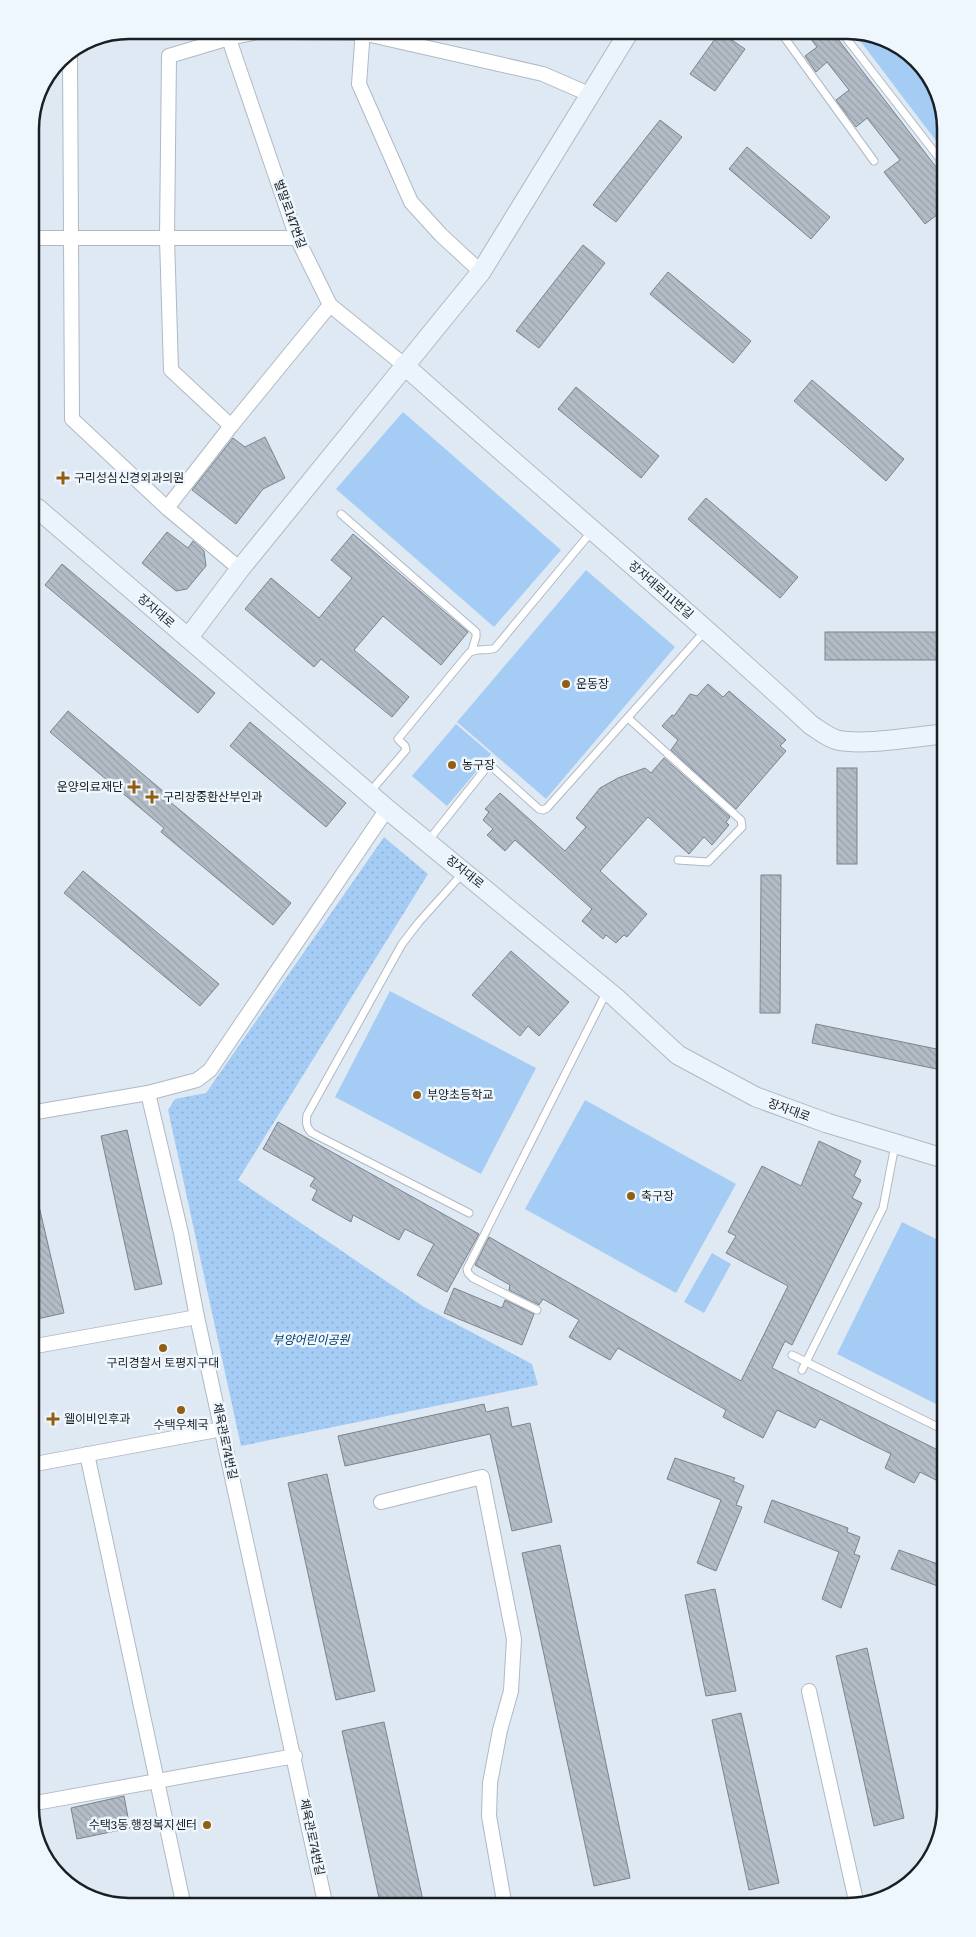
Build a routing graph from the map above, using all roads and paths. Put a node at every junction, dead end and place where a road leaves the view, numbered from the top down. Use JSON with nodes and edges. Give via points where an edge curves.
{"nodes":[{"id":1,"x":215,"y":39,"type":"edge"},
{"id":2,"x":231,"y":39,"type":"edge"},
{"id":3,"x":362,"y":39,"type":"edge"},
{"id":4,"x":393,"y":39,"type":"edge"},
{"id":5,"x":625,"y":39,"type":"edge"},
{"id":6,"x":786,"y":39,"type":"edge"},
{"id":7,"x":847,"y":39,"type":"edge"},
{"id":8,"x":70,"y":60,"type":"edge"},
{"id":9,"x":591,"y":95,"type":"junction"},
{"id":10,"x":874,"y":161,"type":"dead end"},
{"id":11,"x":937,"y":161,"type":"edge"},
{"id":12,"x":71,"y":237,"type":"junction"},
{"id":13,"x":39,"y":238,"type":"edge"},
{"id":14,"x":167,"y":238,"type":"junction"},
{"id":15,"x":297,"y":238,"type":"junction"},
{"id":16,"x":481,"y":272,"type":"junction"},
{"id":17,"x":330,"y":306,"type":"junction"},
{"id":18,"x":404,"y":365,"type":"junction"},
{"id":19,"x":232,"y":426,"type":"junction"},
{"id":20,"x":167,"y":508,"type":"junction"},
{"id":21,"x":39,"y":510,"type":"edge"},
{"id":22,"x":341,"y":514,"type":"dead end"},
{"id":23,"x":593,"y":531,"type":"junction"},
{"id":24,"x":240,"y":569,"type":"junction"},
{"id":25,"x":707,"y":629,"type":"junction"},
{"id":26,"x":188,"y":638,"type":"junction"},
{"id":27,"x":472,"y":650,"type":"junction"},
{"id":28,"x":628,"y":718,"type":"junction"},
{"id":29,"x":937,"y":735,"type":"edge"},
{"id":30,"x":369,"y":793,"type":"junction"},
{"id":31,"x":387,"y":809,"type":"junction"},
{"id":32,"x":427,"y":842,"type":"junction"},
{"id":33,"x":678,"y":860,"type":"dead end"},
{"id":34,"x":464,"y":872,"type":"junction"},
{"id":35,"x":607,"y":991,"type":"junction"},
{"id":36,"x":148,"y":1093,"type":"junction"},
{"id":37,"x":39,"y":1111,"type":"edge"},
{"id":38,"x":895,"y":1144,"type":"junction"},
{"id":39,"x":937,"y":1156,"type":"edge"},
{"id":40,"x":469,"y":1213,"type":"dead end"},
{"id":41,"x":537,"y":1310,"type":"dead end"},
{"id":42,"x":197,"y":1316,"type":"junction"},
{"id":43,"x":39,"y":1345,"type":"edge"},
{"id":44,"x":792,"y":1355,"type":"dead end"},
{"id":45,"x":806,"y":1362,"type":"junction"},
{"id":46,"x":802,"y":1370,"type":"dead end"},
{"id":47,"x":937,"y":1427,"type":"edge"},
{"id":48,"x":222,"y":1429,"type":"junction"},
{"id":49,"x":86,"y":1454,"type":"junction"},
{"id":50,"x":39,"y":1464,"type":"edge"},
{"id":51,"x":381,"y":1502,"type":"dead end"},
{"id":52,"x":809,"y":1691,"type":"dead end"},
{"id":53,"x":295,"y":1756,"type":"junction"},
{"id":54,"x":157,"y":1782,"type":"junction"},
{"id":55,"x":39,"y":1802,"type":"edge"},
{"id":56,"x":182,"y":1898,"type":"edge"},
{"id":57,"x":324,"y":1898,"type":"edge"},
{"id":58,"x":503,"y":1898,"type":"edge"},
{"id":59,"x":855,"y":1898,"type":"edge"}],
"edges":[{"from":1,"to":14,"type":"street","via":[[169,56]]},
{"from":2,"to":15,"type":"street","name":"벌말로147번길"},
{"from":3,"to":16,"type":"street","via":[[359,84],[411,202]]},
{"from":4,"to":9,"type":"street","via":[[543,74]]},
{"from":5,"to":9,"type":"street"},
{"from":6,"to":10,"type":"lane"},
{"from":7,"to":11,"type":"lane"},
{"from":8,"to":12,"type":"street"},
{"from":9,"to":16,"type":"street"},
{"from":12,"to":13,"type":"street"},
{"from":12,"to":14,"type":"street"},
{"from":12,"to":20,"type":"street","via":[[72,419]]},
{"from":14,"to":15,"type":"street"},
{"from":14,"to":19,"type":"street","via":[[171,370]]},
{"from":15,"to":17,"type":"street","name":"벌말로147번길"},
{"from":16,"to":18,"type":"street"},
{"from":17,"to":18,"type":"street","name":"벌말로147번길"},
{"from":17,"to":19,"type":"street"},
{"from":18,"to":23,"type":"street","name":"장자대로111번길"},
{"from":18,"to":24,"type":"street"},
{"from":19,"to":20,"type":"street"},
{"from":20,"to":24,"type":"street"},
{"from":21,"to":26,"type":"street","name":"장자대로"},
{"from":22,"to":27,"type":"lane","via":[[476,632]]},
{"from":23,"to":25,"type":"street","name":"장자대로111번길"},
{"from":23,"to":27,"type":"lane","via":[[492,650]]},
{"from":24,"to":26,"type":"street"},
{"from":25,"to":28,"type":"lane"},
{"from":25,"to":29,"type":"street","name":"장자대로111번길","via":[[810,724],[835,739],[858,742]]},
{"from":26,"to":30,"type":"street","name":"장자대로"},
{"from":27,"to":30,"type":"lane","via":[[398,739],[406,750]]},
{"from":28,"to":32,"type":"lane","via":[[547,808],[539,808],[492,767],[487,767]]},
{"from":28,"to":33,"type":"lane","via":[[741,820],[742,827],[712,860]]},
{"from":30,"to":31,"type":"street","name":"장자대로"},
{"from":31,"to":32,"type":"street","name":"장자대로"},
{"from":31,"to":36,"type":"street","via":[[210,1070],[197,1080]]},
{"from":32,"to":34,"type":"street","name":"장자대로"},
{"from":34,"to":35,"type":"street","name":"장자대로"},
{"from":34,"to":40,"type":"lane","via":[[402,944],[306,1122],[312,1133]]},
{"from":35,"to":38,"type":"street","name":"장자대로","via":[[678,1056],[756,1097]]},
{"from":35,"to":41,"type":"lane","via":[[468,1269],[473,1278]]},
{"from":36,"to":37,"type":"street"},
{"from":36,"to":42,"type":"street","name":"체육관로74번길"},
{"from":38,"to":39,"type":"street","name":"장자대로"},
{"from":38,"to":45,"type":"lane","via":[[884,1205]]},
{"from":42,"to":43,"type":"street"},
{"from":42,"to":48,"type":"street","name":"체육관로74번길"},
{"from":44,"to":45,"type":"lane"},
{"from":45,"to":46,"type":"lane"},
{"from":45,"to":47,"type":"lane"},
{"from":48,"to":49,"type":"street"},
{"from":48,"to":53,"type":"street","name":"체육관로74번길"},
{"from":49,"to":50,"type":"street"},
{"from":49,"to":54,"type":"street"},
{"from":51,"to":58,"type":"street","via":[[482,1477],[514,1638],[511,1691],[500,1730],[489,1816]]},
{"from":52,"to":59,"type":"street"},
{"from":53,"to":54,"type":"street"},
{"from":53,"to":57,"type":"street","name":"체육관로74번길"},
{"from":54,"to":55,"type":"street"},
{"from":54,"to":56,"type":"street"}]}
